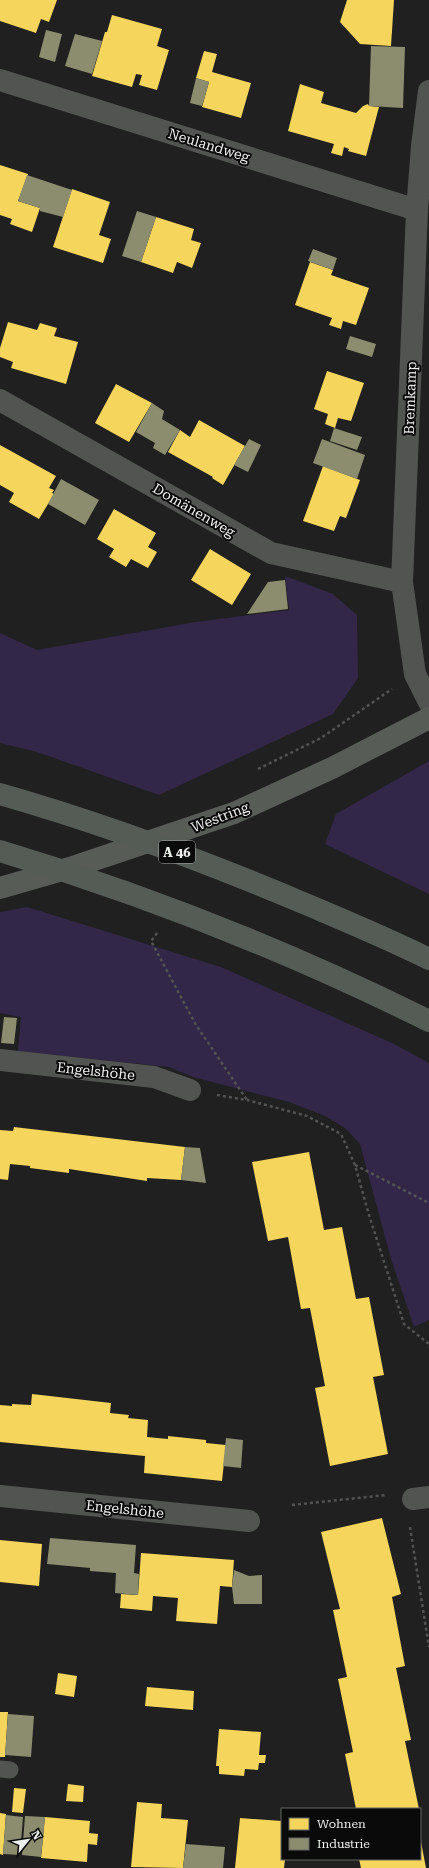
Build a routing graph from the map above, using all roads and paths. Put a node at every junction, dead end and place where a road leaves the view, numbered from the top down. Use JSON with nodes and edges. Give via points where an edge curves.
{"nodes":[{"id":1,"x":0,"y":80,"type":"edge"},
{"id":2,"x":429,"y":91,"type":"edge"},
{"id":3,"x":417,"y":210,"type":"junction"},
{"id":4,"x":0,"y":400,"type":"edge"},
{"id":5,"x":402,"y":582,"type":"junction"},
{"id":6,"x":415,"y":674,"type":"junction"},
{"id":7,"x":429,"y":702,"type":"edge"},
{"id":8,"x":429,"y":718,"type":"edge"},
{"id":9,"x":254,"y":771,"type":"dead end"},
{"id":10,"x":0,"y":794,"type":"edge"},
{"id":11,"x":0,"y":852,"type":"edge"},
{"id":12,"x":0,"y":888,"type":"edge"},
{"id":13,"x":160,"y":929,"type":"dead end"},
{"id":14,"x":429,"y":959,"type":"edge"},
{"id":15,"x":429,"y":1021,"type":"edge"},
{"id":16,"x":0,"y":1060,"type":"edge"},
{"id":17,"x":190,"y":1090,"type":"joint"},
{"id":18,"x":247,"y":1100,"type":"junction"},
{"id":19,"x":355,"y":1165,"type":"junction"},
{"id":20,"x":429,"y":1203,"type":"edge"},
{"id":21,"x":429,"y":1344,"type":"edge"},
{"id":22,"x":389,"y":1494,"type":"dead end"},
{"id":23,"x":0,"y":1496,"type":"edge"},
{"id":24,"x":292,"y":1505,"type":"dead end"},
{"id":25,"x":249,"y":1521,"type":"dead end"},
{"id":26,"x":409,"y":1524,"type":"dead end"},
{"id":27,"x":425,"y":1624,"type":"junction"},
{"id":28,"x":429,"y":1624,"type":"edge"},
{"id":29,"x":429,"y":1647,"type":"edge"}],
"edges":[{"from":1,"to":3,"type":"street","name":"Neulandweg"},
{"from":2,"to":3,"type":"street","name":"Bremkamp"},
{"from":3,"to":5,"type":"street","name":"Bremkamp"},
{"from":4,"to":5,"type":"street","name":"Domänenweg","via":[[271,553]]},
{"from":5,"to":6,"type":"street","name":"Bremkamp"},
{"from":6,"to":7,"type":"street","name":"Bremkamp"},
{"from":6,"to":9,"type":"path","via":[[321,738]]},
{"from":8,"to":12,"type":"main road","name":"Westring","via":[[332,768],[234,813],[73,867]]},
{"from":10,"to":14,"type":"highway","number":"A 46","via":[[145,840],[248,879]]},
{"from":11,"to":15,"type":"highway","via":[[144,899],[247,939]]},
{"from":13,"to":18,"type":"path","via":[[151,941],[196,1025]]},
{"from":16,"to":17,"type":"street","name":"Engelshöhe","via":[[154,1077]]},
{"from":17,"to":18,"type":"path"},
{"from":18,"to":19,"type":"path","via":[[307,1116],[341,1134]]},
{"from":19,"to":20,"type":"path"},
{"from":19,"to":21,"type":"path","via":[[404,1324]]},
{"from":22,"to":24,"type":"path"},
{"from":23,"to":25,"type":"street","name":"Engelshöhe"},
{"from":26,"to":27,"type":"path"},
{"from":27,"to":28,"type":"path"},
{"from":27,"to":29,"type":"path"}]}
